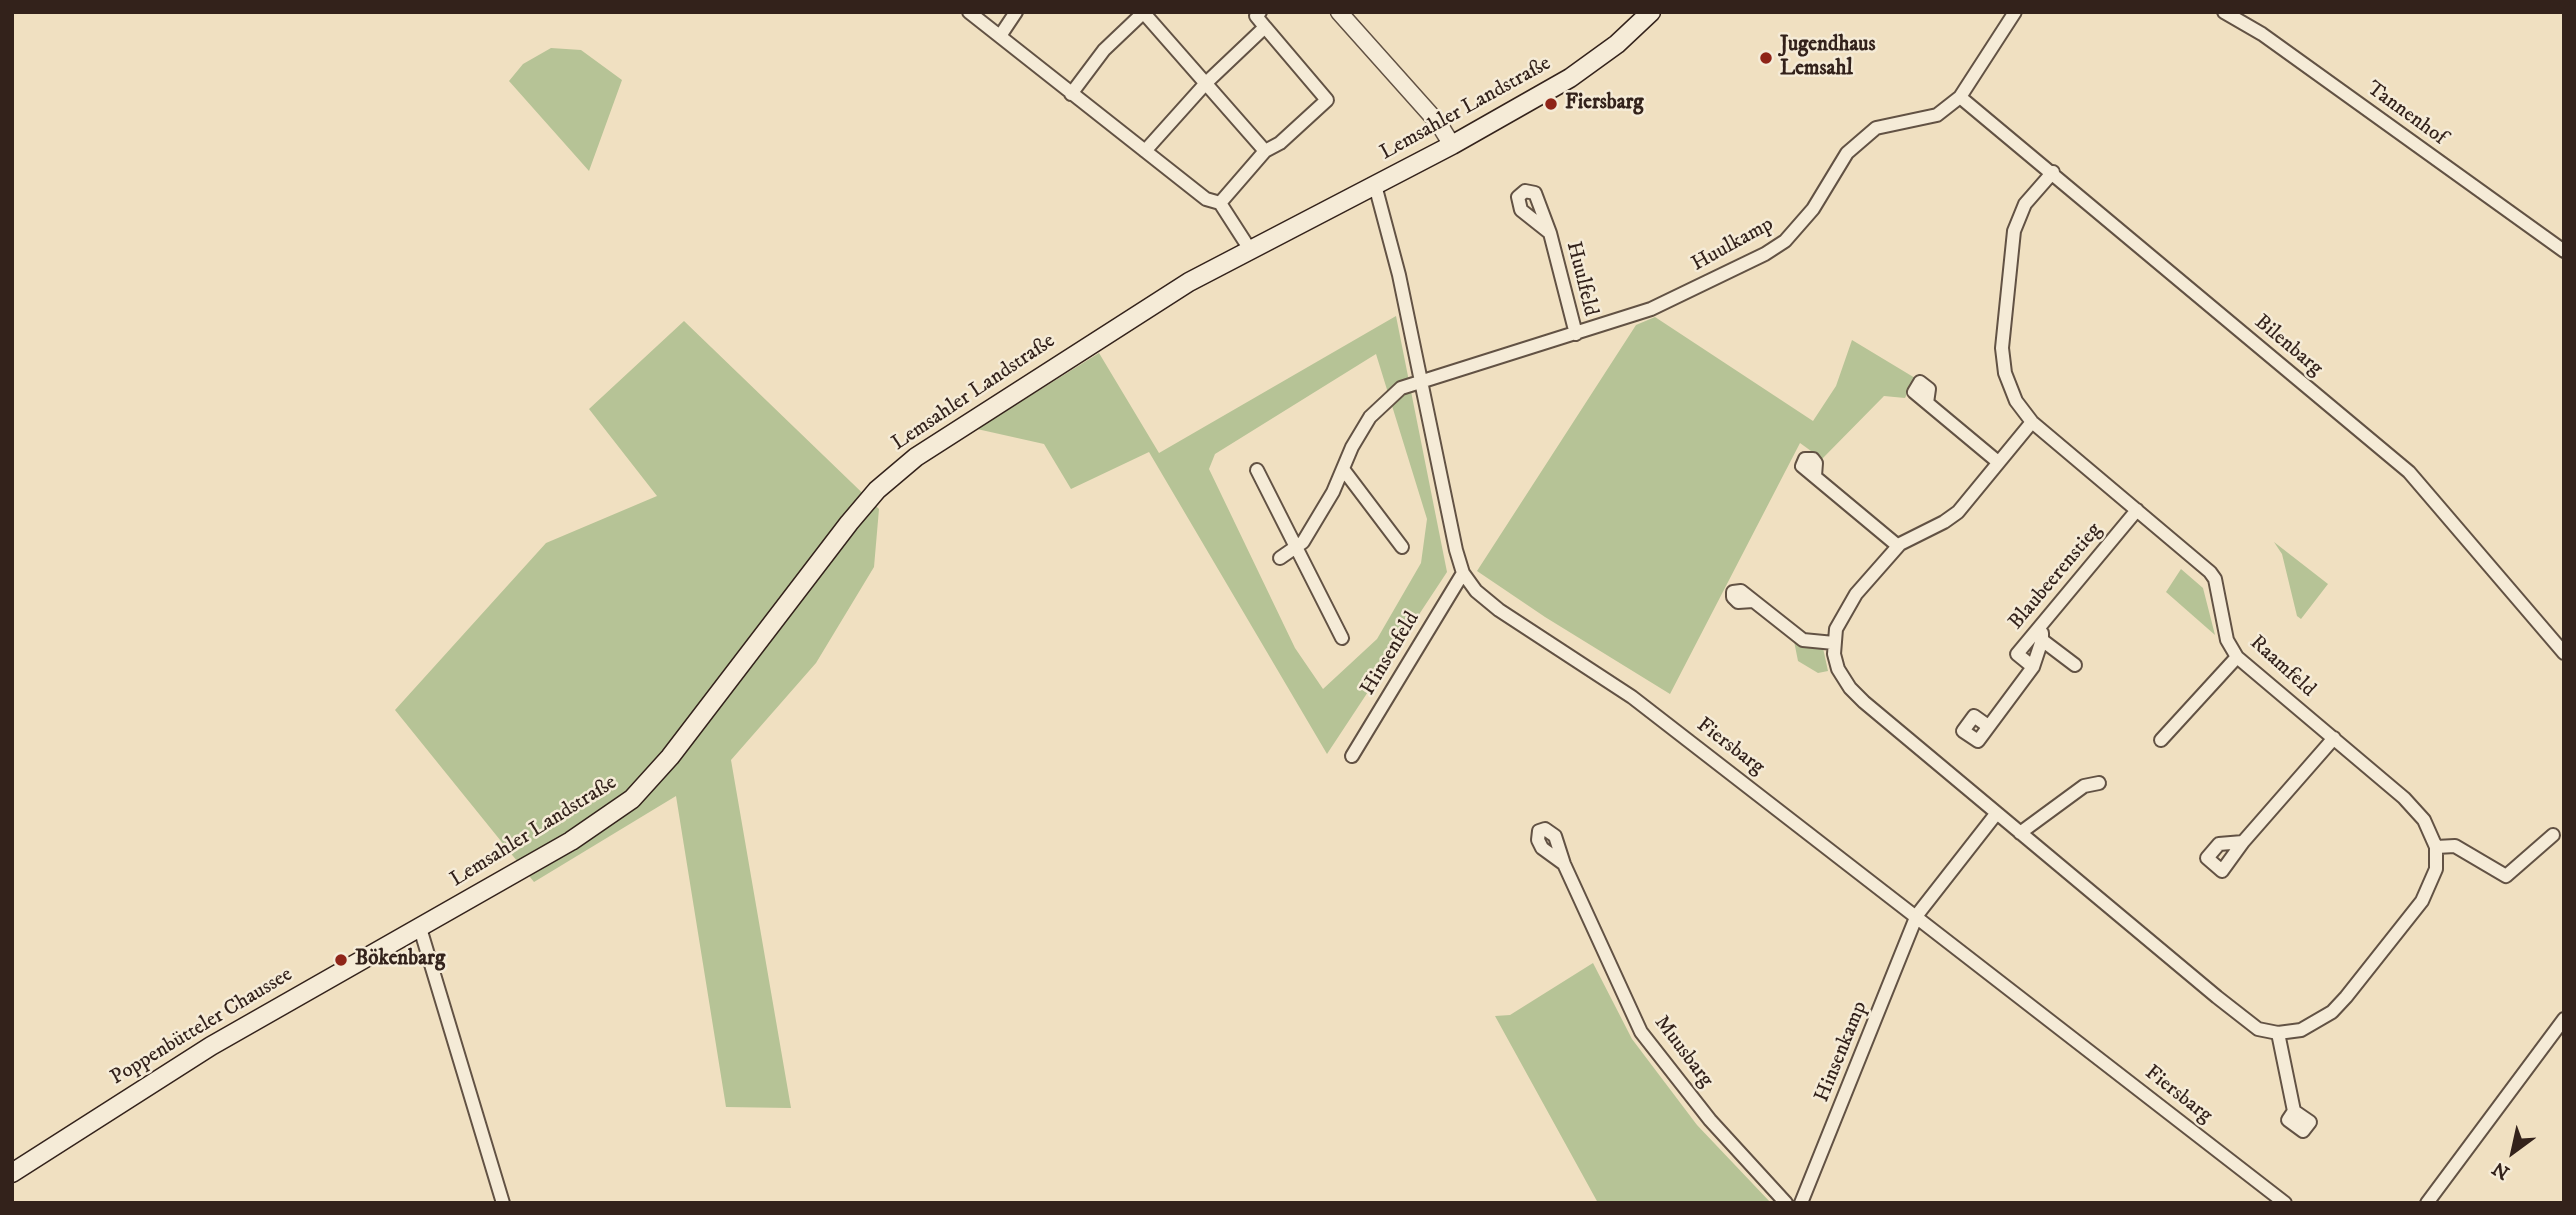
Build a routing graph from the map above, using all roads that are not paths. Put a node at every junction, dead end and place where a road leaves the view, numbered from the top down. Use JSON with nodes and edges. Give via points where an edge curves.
{"nodes":[{"id":1,"x":969,"y":12,"type":"edge"},
{"id":2,"x":1016,"y":12,"type":"edge"},
{"id":3,"x":1144,"y":12,"type":"edge"},
{"id":4,"x":1260,"y":12,"type":"edge"},
{"id":5,"x":1339,"y":12,"type":"edge"},
{"id":6,"x":1651,"y":12,"type":"edge"},
{"id":7,"x":2015,"y":12,"type":"edge"},
{"id":8,"x":2224,"y":12,"type":"edge"},
{"id":9,"x":1265,"y":27,"type":"junction"},
{"id":10,"x":1000,"y":36,"type":"junction"},
{"id":11,"x":1206,"y":83,"type":"junction"},
{"id":12,"x":1072,"y":94,"type":"junction"},
{"id":13,"x":1960,"y":97,"type":"junction"},
{"id":14,"x":1452,"y":145,"type":"junction"},
{"id":15,"x":1144,"y":151,"type":"junction"},
{"id":16,"x":1265,"y":151,"type":"junction"},
{"id":17,"x":2053,"y":172,"type":"junction"},
{"id":18,"x":1375,"y":184,"type":"junction"},
{"id":19,"x":1220,"y":203,"type":"junction"},
{"id":20,"x":1550,"y":233,"type":"dead end"},
{"id":21,"x":1249,"y":248,"type":"junction"},
{"id":22,"x":2564,"y":251,"type":"edge"},
{"id":23,"x":1576,"y":334,"type":"junction"},
{"id":24,"x":1422,"y":380,"type":"junction"},
{"id":25,"x":1927,"y":403,"type":"dead end"},
{"id":26,"x":2032,"y":422,"type":"junction"},
{"id":27,"x":1998,"y":462,"type":"junction"},
{"id":28,"x":1343,"y":469,"type":"junction"},
{"id":29,"x":1257,"y":470,"type":"dead end"},
{"id":30,"x":1815,"y":476,"type":"dead end"},
{"id":31,"x":2137,"y":510,"type":"junction"},
{"id":32,"x":1898,"y":545,"type":"junction"},
{"id":33,"x":1402,"y":547,"type":"dead end"},
{"id":34,"x":1296,"y":548,"type":"junction"},
{"id":35,"x":1280,"y":558,"type":"dead end"},
{"id":36,"x":1463,"y":573,"type":"junction"},
{"id":37,"x":1753,"y":601,"type":"dead end"},
{"id":38,"x":2042,"y":633,"type":"junction"},
{"id":39,"x":1342,"y":638,"type":"dead end"},
{"id":40,"x":1834,"y":643,"type":"junction"},
{"id":41,"x":2564,"y":653,"type":"edge"},
{"id":42,"x":2237,"y":657,"type":"junction"},
{"id":43,"x":2075,"y":665,"type":"dead end"},
{"id":44,"x":2032,"y":667,"type":"junction"},
{"id":45,"x":1988,"y":726,"type":"dead end"},
{"id":46,"x":2334,"y":738,"type":"junction"},
{"id":47,"x":2161,"y":740,"type":"dead end"},
{"id":48,"x":1352,"y":756,"type":"dead end"},
{"id":49,"x":2099,"y":783,"type":"dead end"},
{"id":50,"x":1996,"y":814,"type":"junction"},
{"id":51,"x":2020,"y":833,"type":"junction"},
{"id":52,"x":2553,"y":835,"type":"dead end"},
{"id":53,"x":2244,"y":842,"type":"dead end"},
{"id":54,"x":2436,"y":847,"type":"junction"},
{"id":55,"x":1564,"y":864,"type":"dead end"},
{"id":56,"x":1917,"y":915,"type":"junction"},
{"id":57,"x":420,"y":928,"type":"junction"},
{"id":58,"x":2564,"y":1019,"type":"edge"},
{"id":59,"x":2278,"y":1033,"type":"junction"},
{"id":60,"x":2294,"y":1111,"type":"dead end"},
{"id":61,"x":12,"y":1173,"type":"edge"},
{"id":62,"x":503,"y":1203,"type":"edge"},
{"id":63,"x":1786,"y":1203,"type":"edge"},
{"id":64,"x":1801,"y":1203,"type":"edge"},
{"id":65,"x":2285,"y":1203,"type":"edge"},
{"id":66,"x":2427,"y":1203,"type":"edge"}],
"edges":[{"from":1,"to":10,"type":"street"},
{"from":2,"to":10,"type":"street"},
{"from":3,"to":11,"type":"street"},
{"from":3,"to":12,"type":"street","via":[[1104,50]]},
{"from":4,"to":9,"type":"street","via":[[1256,16]]},
{"from":5,"to":14,"type":"street","via":[[1439,124]]},
{"from":6,"to":14,"type":"main road","name":"Lemsahler Landstraße","via":[[1570,78]]},
{"from":7,"to":13,"type":"street","name":"Huulkamp"},
{"from":8,"to":22,"type":"street","name":"Tannenhof","via":[[2262,34]]},
{"from":9,"to":11,"type":"street"},
{"from":9,"to":16,"type":"street","via":[[1327,100]]},
{"from":10,"to":12,"type":"street"},
{"from":11,"to":15,"type":"street"},
{"from":11,"to":16,"type":"street"},
{"from":12,"to":15,"type":"street"},
{"from":13,"to":17,"type":"street","name":"Bilenbarg"},
{"from":13,"to":23,"type":"street","name":"Huulkamp","via":[[1937,115],[1876,128],[1847,153],[1812,209],[1785,241],[1765,254],[1651,309]]},
{"from":14,"to":18,"type":"main road","name":"Lemsahler Landstraße"},
{"from":15,"to":19,"type":"street","via":[[1206,200]]},
{"from":16,"to":19,"type":"street"},
{"from":17,"to":26,"type":"street","name":"Raamfeld","via":[[2025,204],[2016,223],[2003,348],[2011,391]]},
{"from":17,"to":41,"type":"street","name":"Bilenbarg","via":[[2409,472]]},
{"from":18,"to":21,"type":"main road","name":"Lemsahler Landstraße"},
{"from":18,"to":24,"type":"street","name":"Fiersbarg"},
{"from":19,"to":21,"type":"street"},
{"from":20,"to":23,"type":"street","name":"Huulfeld"},
{"from":21,"to":57,"type":"main road","name":"Lemsahler Landstraße","via":[[1143,309],[895,472],[842,531],[670,757],[632,799],[572,841]]},
{"from":23,"to":24,"type":"street","name":"Huulkamp"},
{"from":24,"to":28,"type":"street","name":"Huulkamp","via":[[1401,388],[1370,417]]},
{"from":24,"to":36,"type":"street","name":"Fiersbarg"},
{"from":25,"to":27,"type":"street"},
{"from":26,"to":27,"type":"street"},
{"from":26,"to":31,"type":"street","name":"Raamfeld"},
{"from":27,"to":32,"type":"street","via":[[1952,518]]},
{"from":28,"to":33,"type":"street"},
{"from":28,"to":34,"type":"street","name":"Huulkamp","via":[[1314,526]]},
{"from":29,"to":34,"type":"street"},
{"from":30,"to":32,"type":"street"},
{"from":31,"to":38,"type":"street","name":"Blaubeerenstieg"},
{"from":31,"to":42,"type":"street","name":"Raamfeld","via":[[2215,579],[2227,640]]},
{"from":32,"to":40,"type":"street","via":[[1844,610]]},
{"from":34,"to":35,"type":"street"},
{"from":34,"to":39,"type":"street"},
{"from":36,"to":48,"type":"street","name":"Hinsenfeld"},
{"from":36,"to":56,"type":"street","name":"Fiersbarg","via":[[1485,600],[1632,696]]},
{"from":37,"to":40,"type":"street","via":[[1803,640]]},
{"from":38,"to":43,"type":"street"},
{"from":38,"to":44,"type":"street","name":"Blaubeerenstieg"},
{"from":38,"to":44,"type":"street","name":"Blaubeerenstieg","via":[[2017,653]]},
{"from":40,"to":50,"type":"street","via":[[1838,669],[1850,688]]},
{"from":42,"to":46,"type":"street","name":"Raamfeld"},
{"from":42,"to":47,"type":"street"},
{"from":44,"to":45,"type":"street","name":"Blaubeerenstieg"},
{"from":46,"to":53,"type":"street"},
{"from":46,"to":54,"type":"street","name":"Raamfeld","via":[[2417,811]]},
{"from":49,"to":51,"type":"street","via":[[2084,786]]},
{"from":50,"to":51,"type":"street"},
{"from":50,"to":56,"type":"street","name":"Hinsenkamp"},
{"from":51,"to":59,"type":"street","via":[[2217,998],[2258,1029]]},
{"from":52,"to":54,"type":"street","via":[[2507,876],[2455,846]]},
{"from":54,"to":59,"type":"street","via":[[2436,869],[2423,901],[2346,997],[2332,1012],[2301,1030]]},
{"from":55,"to":63,"type":"street","name":"Muusbarg","via":[[1641,1032],[1710,1120]]},
{"from":56,"to":64,"type":"street","name":"Hinsenkamp"},
{"from":56,"to":65,"type":"street","name":"Fiersbarg"},
{"from":57,"to":61,"type":"main road","name":"Poppenbütteler Chaussee","via":[[211,1045]]},
{"from":57,"to":62,"type":"street"},
{"from":58,"to":66,"type":"street"},
{"from":59,"to":60,"type":"street"}]}
